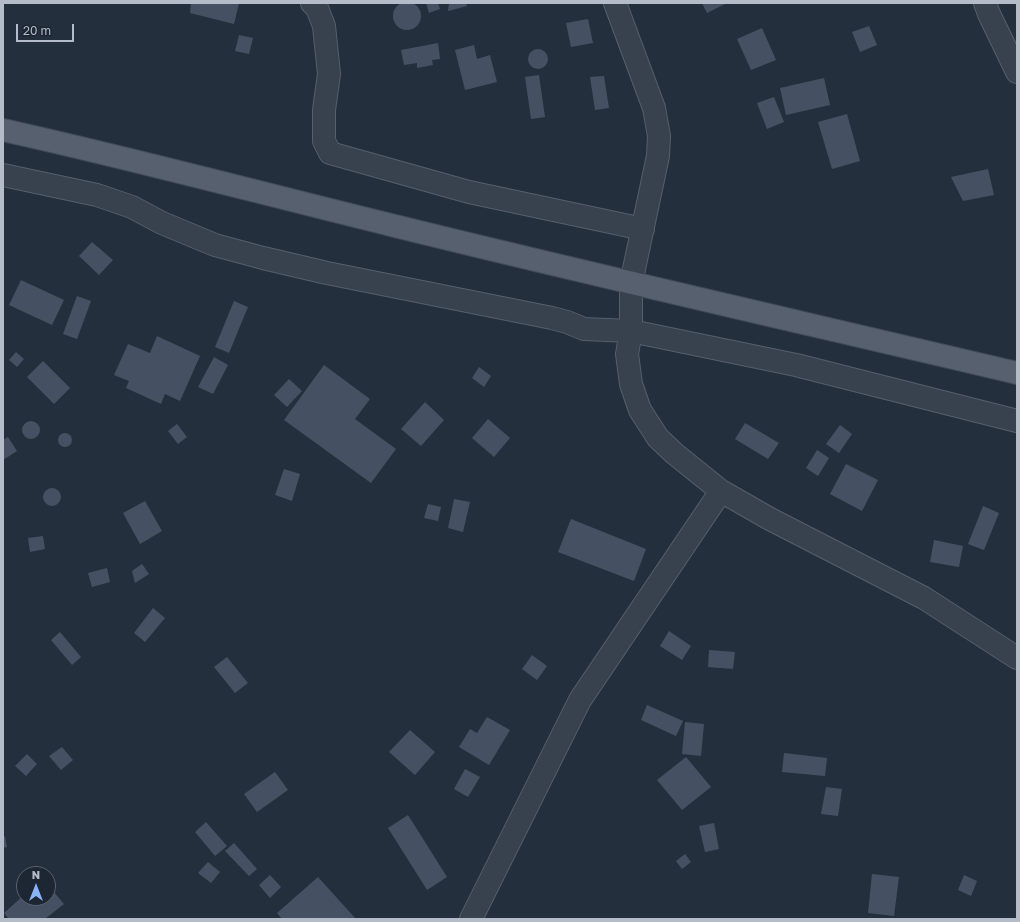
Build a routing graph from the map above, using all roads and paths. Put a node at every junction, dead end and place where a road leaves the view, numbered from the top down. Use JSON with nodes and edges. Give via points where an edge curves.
{"nodes":[{"id":1,"x":312,"y":3,"type":"edge"},
{"id":2,"x":615,"y":3,"type":"edge"},
{"id":3,"x":985,"y":3,"type":"edge"},
{"id":4,"x":1017,"y":72,"type":"edge"},
{"id":5,"x":3,"y":130,"type":"edge"},
{"id":6,"x":3,"y":175,"type":"edge"},
{"id":7,"x":642,"y":229,"type":"junction"},
{"id":8,"x":630,"y":283,"type":"junction"},
{"id":9,"x":631,"y":331,"type":"junction"},
{"id":10,"x":1017,"y":373,"type":"edge"},
{"id":11,"x":1017,"y":421,"type":"edge"},
{"id":12,"x":721,"y":491,"type":"junction"},
{"id":13,"x":1017,"y":658,"type":"edge"},
{"id":14,"x":470,"y":919,"type":"edge"}],
"edges":[{"from":1,"to":7,"type":"street","via":[[317,8],[324,26],[329,74],[324,110],[324,141],[330,153],[469,192]]},
{"from":2,"to":7,"type":"street","via":[[654,108],[659,136],[658,156]]},
{"from":3,"to":4,"type":"street"},
{"from":5,"to":8,"type":"main road"},
{"from":6,"to":9,"type":"street","via":[[97,195],[132,207],[162,223],[215,245],[263,258],[552,318],[584,329]]},
{"from":7,"to":8,"type":"street"},
{"from":8,"to":9,"type":"street"},
{"from":8,"to":10,"type":"main road"},
{"from":9,"to":11,"type":"street","via":[[796,365]]},
{"from":9,"to":12,"type":"street","via":[[628,354],[631,384],[640,410],[658,438]]},
{"from":12,"to":13,"type":"street","via":[[924,598]]},
{"from":12,"to":14,"type":"street","via":[[580,700]]}]}
